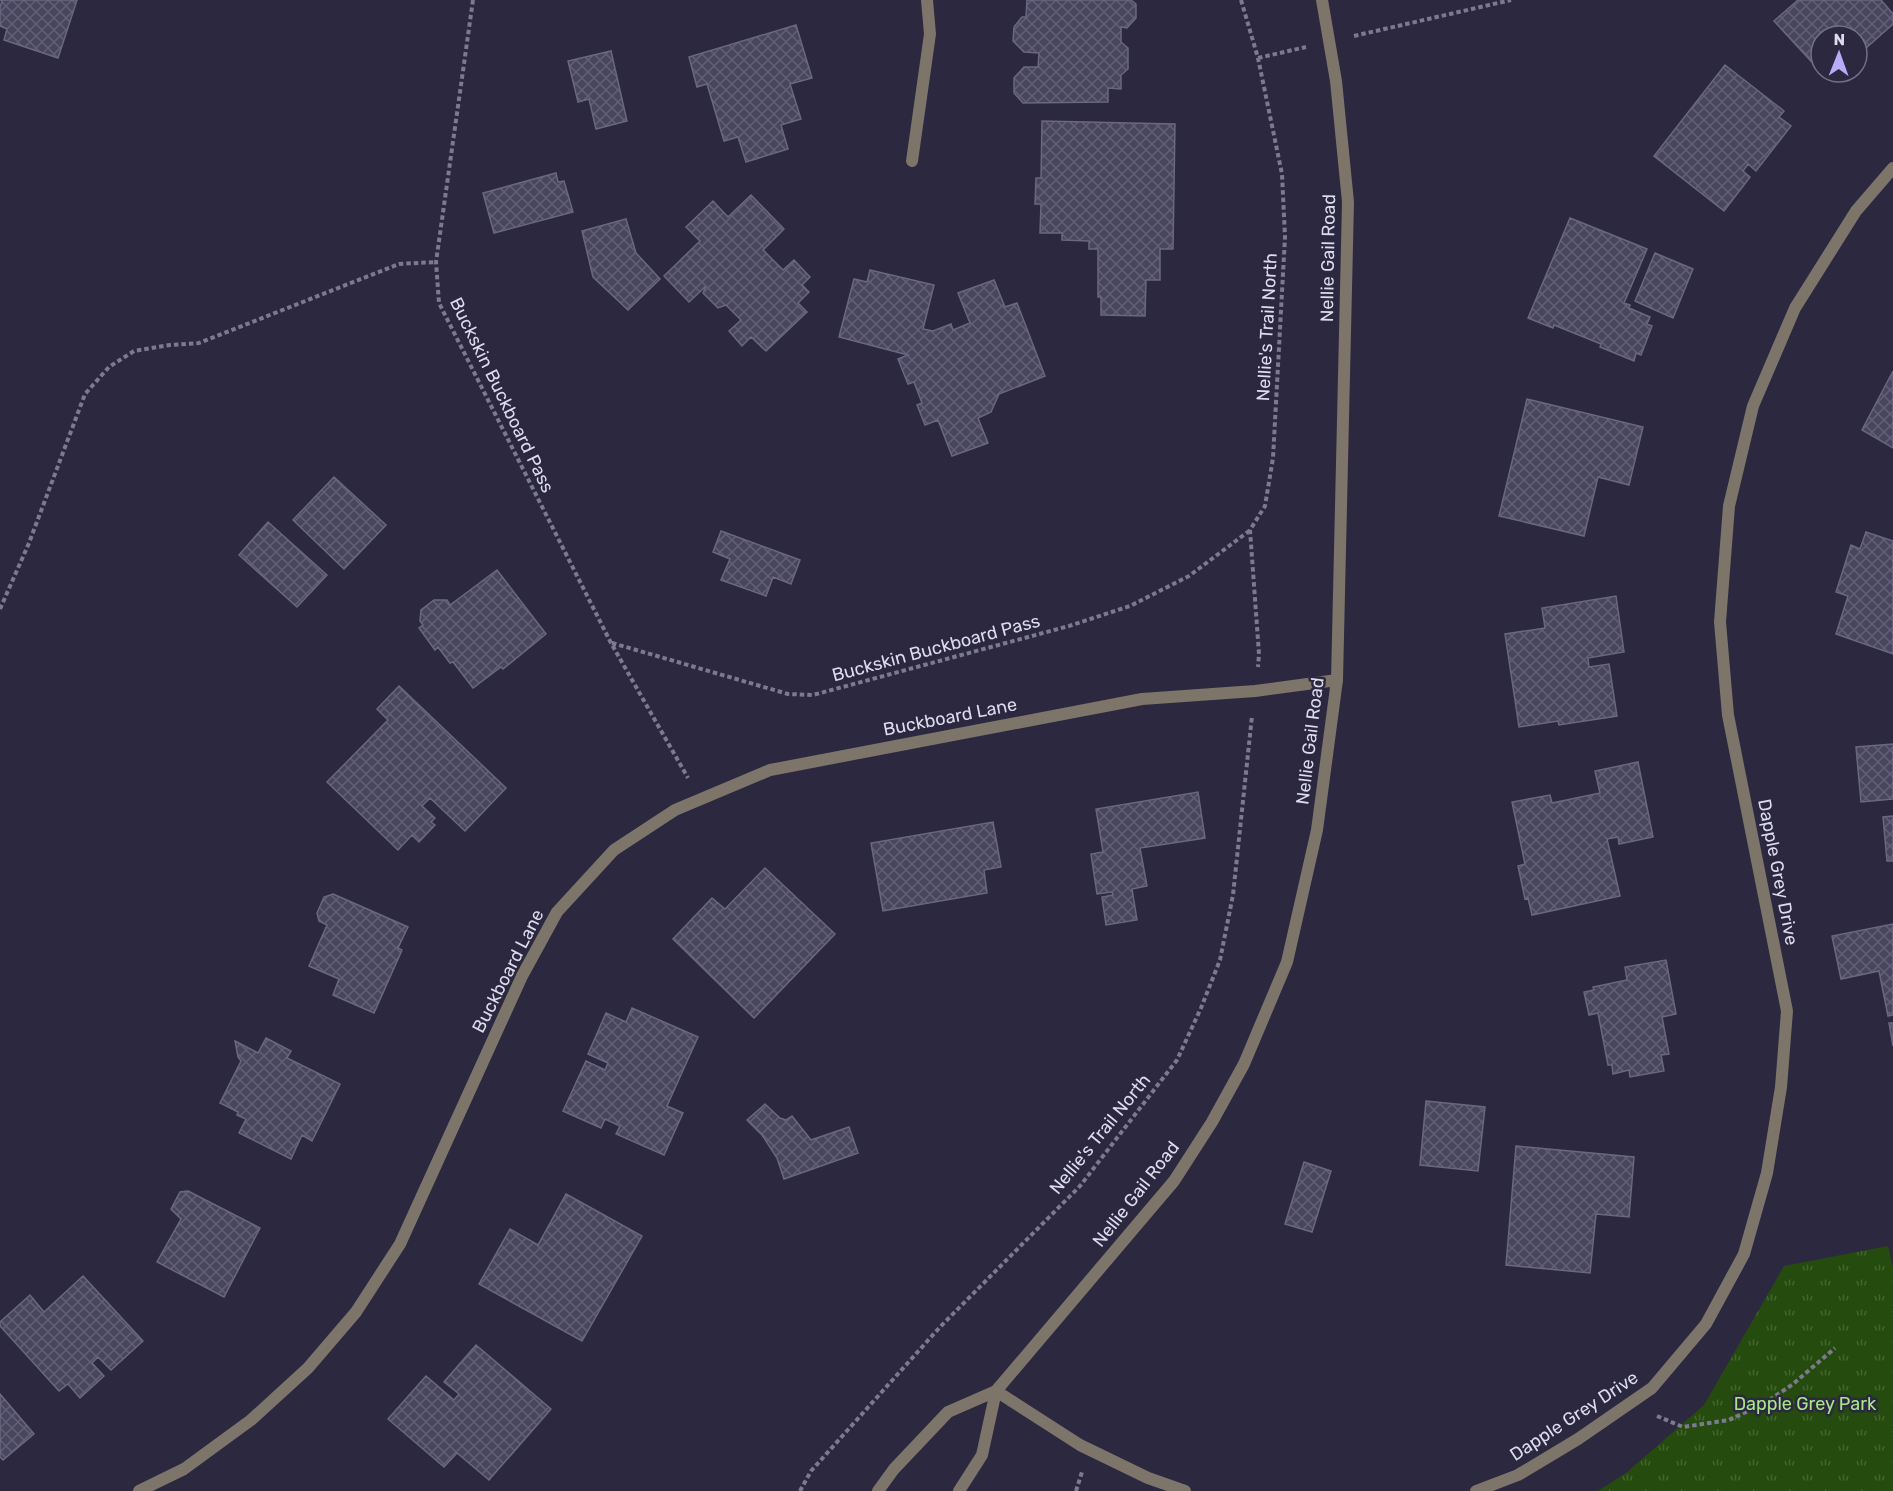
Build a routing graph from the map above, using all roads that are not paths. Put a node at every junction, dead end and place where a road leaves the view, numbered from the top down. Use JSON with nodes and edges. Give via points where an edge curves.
{"nodes":[{"id":1,"x":927,"y":0,"type":"edge"},
{"id":2,"x":1322,"y":0,"type":"edge"},
{"id":3,"x":912,"y":161,"type":"dead end"},
{"id":4,"x":1893,"y":168,"type":"edge"},
{"id":5,"x":1337,"y":680,"type":"junction"},
{"id":6,"x":996,"y":1391,"type":"junction"},
{"id":7,"x":139,"y":1491,"type":"edge"},
{"id":8,"x":878,"y":1491,"type":"edge"},
{"id":9,"x":959,"y":1491,"type":"edge"},
{"id":10,"x":1185,"y":1491,"type":"edge"},
{"id":11,"x":1476,"y":1491,"type":"edge"}],
"edges":[{"from":1,"to":3,"type":"street","via":[[930,34]]},
{"from":2,"to":5,"type":"street","name":"Nellie Gail Road","via":[[1336,81],[1348,202]]},
{"from":4,"to":11,"type":"street","name":"Dapple Grey Drive","via":[[1856,211],[1795,308],[1753,406],[1729,506],[1720,622],[1728,715],[1788,1011],[1767,1173],[1744,1254],[1706,1324],[1652,1388],[1518,1475]]},
{"from":5,"to":6,"type":"street","name":"Nellie Gail Road","via":[[1317,830],[1287,962],[1245,1064],[1174,1181]]},
{"from":5,"to":7,"type":"street","name":"Buckboard Lane","via":[[1142,699],[770,770],[675,810],[614,850],[557,912],[522,976],[400,1244],[356,1312],[308,1368],[251,1420],[184,1469]]},
{"from":6,"to":8,"type":"street","name":"Nellie Gail Road","via":[[948,1412]]},
{"from":6,"to":9,"type":"street","name":"Nellie Gail Road","via":[[982,1455]]},
{"from":6,"to":10,"type":"street","via":[[1080,1445]]}]}
